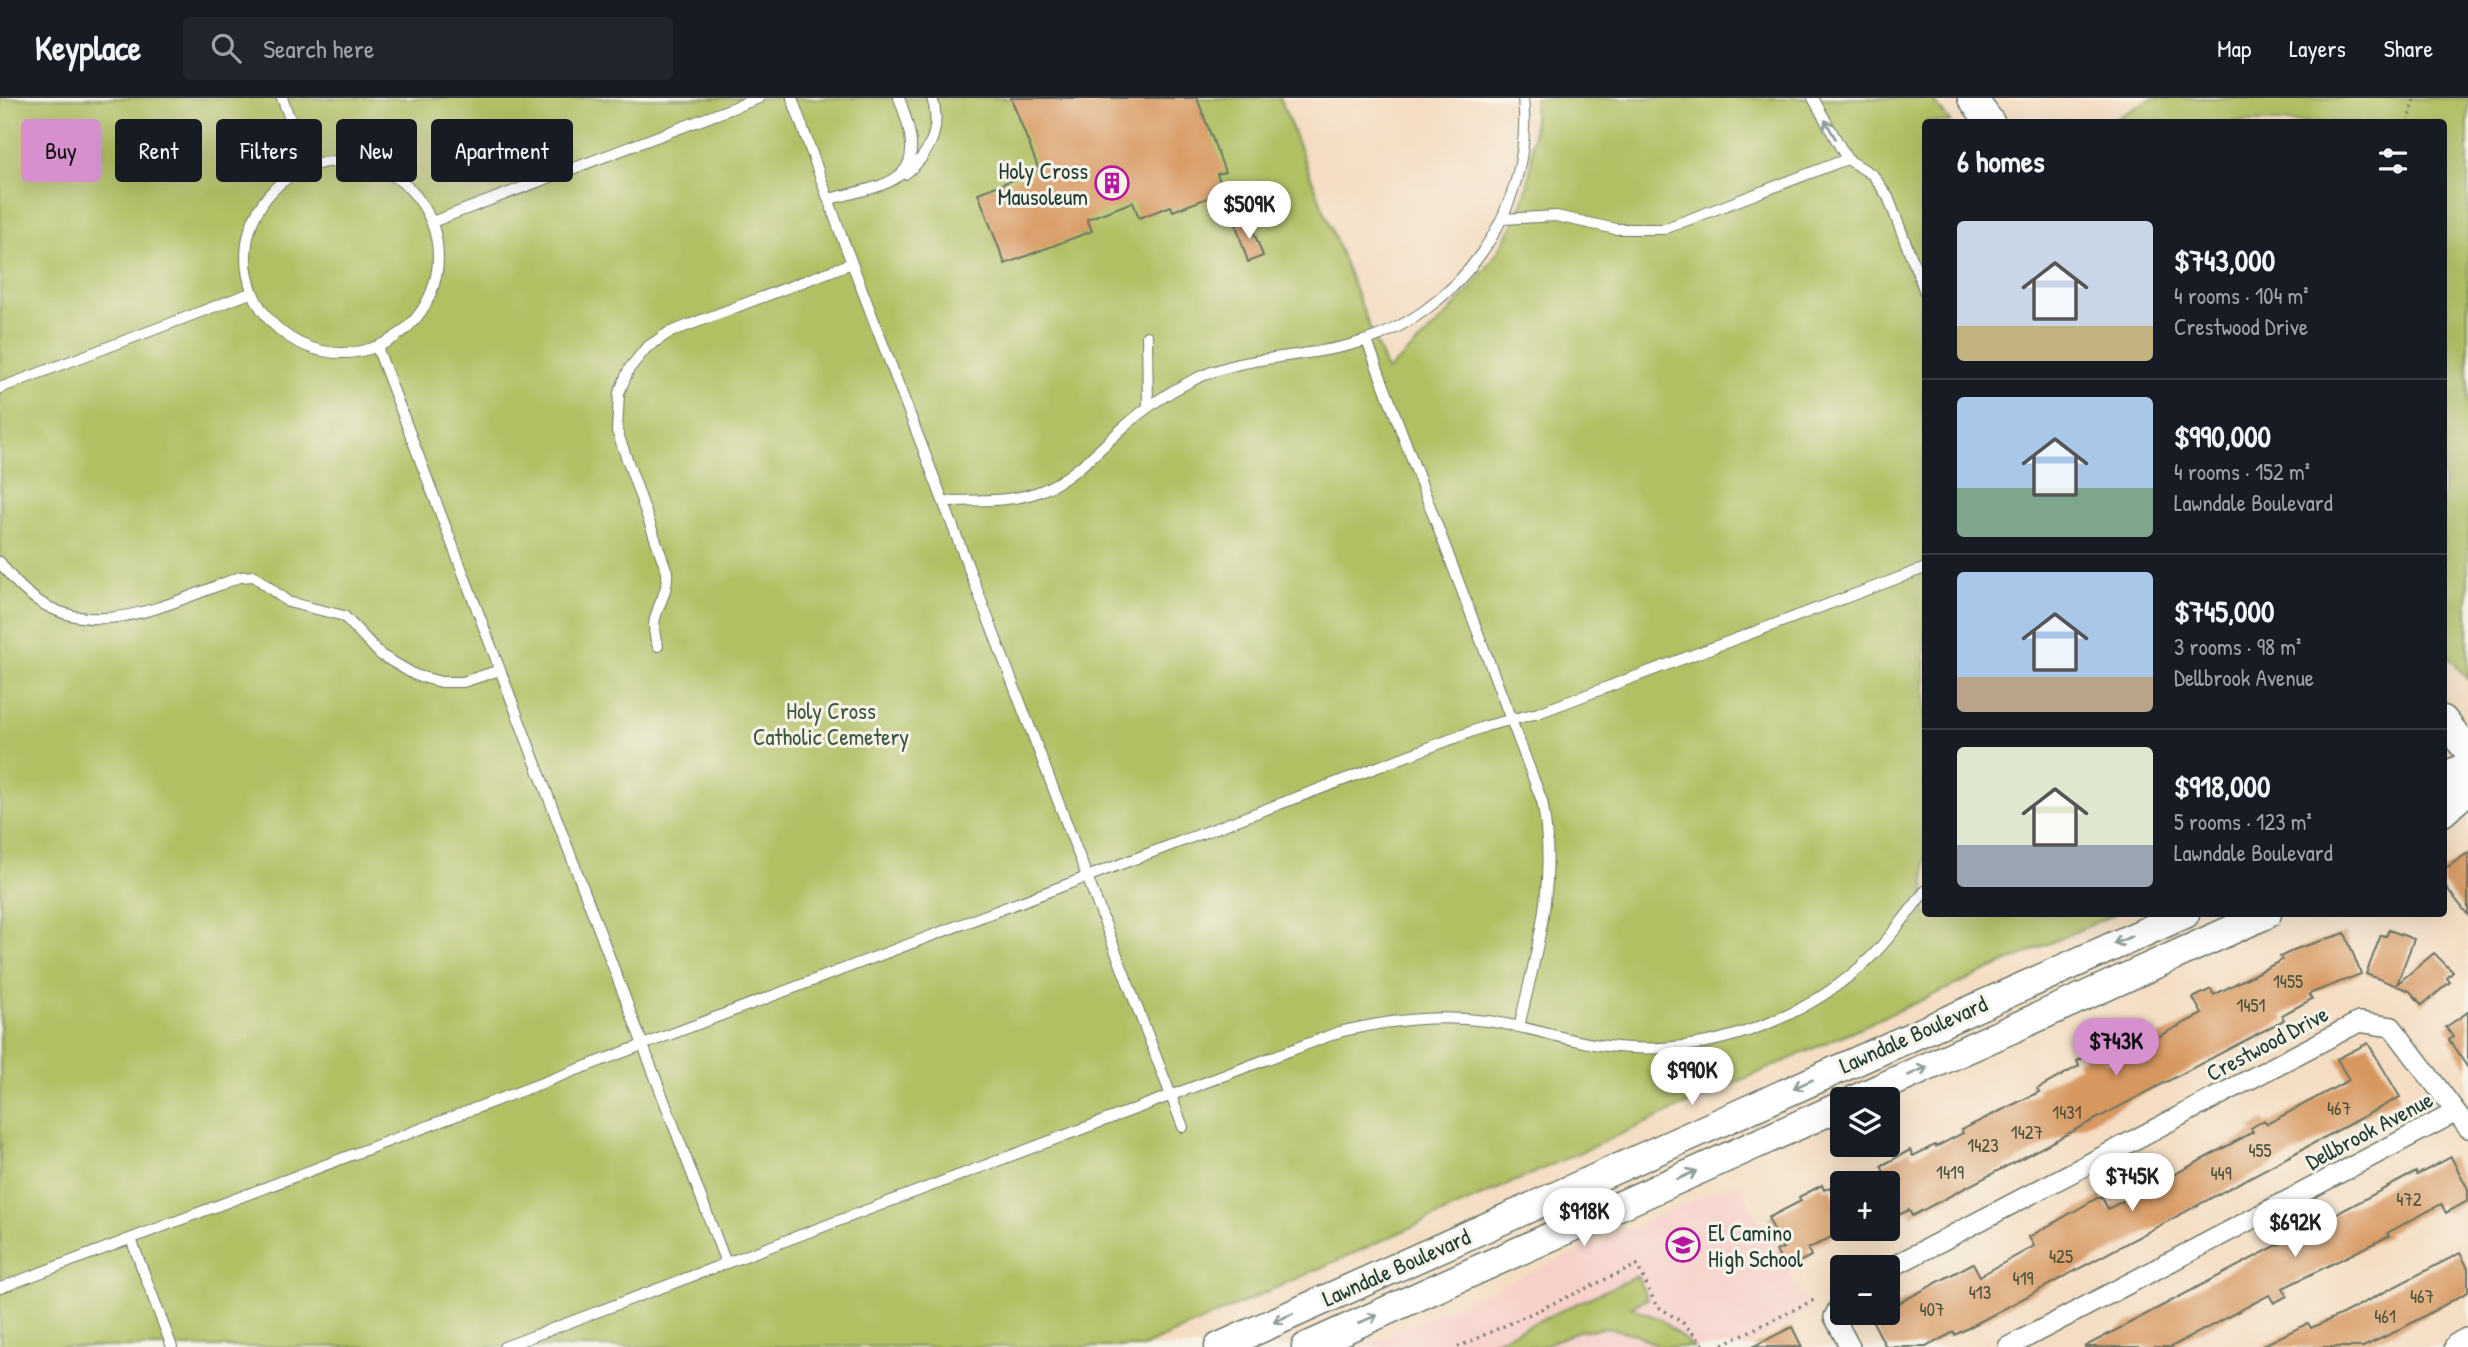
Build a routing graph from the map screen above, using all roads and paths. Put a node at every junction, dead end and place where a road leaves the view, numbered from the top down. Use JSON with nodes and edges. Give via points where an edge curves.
{"nodes":[{"id":1,"x":282,"y":98,"type":"edge"},
{"id":2,"x":759,"y":98,"type":"edge"},
{"id":3,"x":792,"y":98,"type":"edge"},
{"id":4,"x":899,"y":98,"type":"edge"},
{"id":5,"x":932,"y":98,"type":"edge"},
{"id":6,"x":1523,"y":98,"type":"edge"},
{"id":7,"x":1813,"y":98,"type":"edge"},
{"id":8,"x":1972,"y":98,"type":"edge"},
{"id":9,"x":2416,"y":98,"type":"edge"},
{"id":10,"x":290,"y":119,"type":"edge"},
{"id":11,"x":1988,"y":119,"type":"edge"},
{"id":12,"x":2410,"y":119,"type":"edge"},
{"id":13,"x":1847,"y":159,"type":"junction"},
{"id":14,"x":322,"y":164,"type":"edge"},
{"id":15,"x":897,"y":180,"type":"junction"},
{"id":16,"x":284,"y":182,"type":"edge"},
{"id":17,"x":829,"y":199,"type":"junction"},
{"id":18,"x":1503,"y":219,"type":"junction"},
{"id":19,"x":432,"y":222,"type":"junction"},
{"id":20,"x":852,"y":263,"type":"junction"},
{"id":21,"x":1922,"y":284,"type":"edge"},
{"id":22,"x":253,"y":292,"type":"junction"},
{"id":23,"x":1147,"y":336,"type":"dead end"},
{"id":24,"x":1367,"y":341,"type":"junction"},
{"id":25,"x":377,"y":346,"type":"junction"},
{"id":26,"x":0,"y":388,"type":"edge"},
{"id":27,"x":1148,"y":407,"type":"junction"},
{"id":28,"x":943,"y":501,"type":"junction"},
{"id":29,"x":0,"y":562,"type":"edge"},
{"id":30,"x":1922,"y":569,"type":"edge"},
{"id":31,"x":658,"y":646,"type":"dead end"},
{"id":32,"x":500,"y":670,"type":"junction"},
{"id":33,"x":1512,"y":720,"type":"junction"},
{"id":34,"x":2447,"y":725,"type":"edge"},
{"id":35,"x":2468,"y":750,"type":"edge"},
{"id":36,"x":2468,"y":766,"type":"edge"},
{"id":37,"x":2447,"y":775,"type":"edge"},
{"id":38,"x":2468,"y":789,"type":"edge"},
{"id":39,"x":2447,"y":808,"type":"edge"},
{"id":40,"x":1087,"y":877,"type":"junction"},
{"id":41,"x":1922,"y":895,"type":"edge"},
{"id":42,"x":2178,"y":917,"type":"edge"},
{"id":43,"x":2260,"y":917,"type":"edge"},
{"id":44,"x":1519,"y":1027,"type":"junction"},
{"id":45,"x":644,"y":1045,"type":"junction"},
{"id":46,"x":1883,"y":1087,"type":"edge"},
{"id":47,"x":1171,"y":1094,"type":"junction"},
{"id":48,"x":1830,"y":1111,"type":"edge"},
{"id":49,"x":2456,"y":1112,"type":"junction"},
{"id":50,"x":1183,"y":1127,"type":"dead end"},
{"id":51,"x":2468,"y":1128,"type":"edge"},
{"id":52,"x":131,"y":1239,"type":"junction"},
{"id":53,"x":726,"y":1263,"type":"junction"},
{"id":54,"x":1900,"y":1263,"type":"edge"},
{"id":55,"x":0,"y":1288,"type":"edge"},
{"id":56,"x":1814,"y":1300,"type":"dead end"},
{"id":57,"x":1839,"y":1325,"type":"edge"},
{"id":58,"x":2468,"y":1342,"type":"edge"},
{"id":59,"x":172,"y":1347,"type":"edge"},
{"id":60,"x":504,"y":1347,"type":"edge"},
{"id":61,"x":1219,"y":1347,"type":"edge"},
{"id":62,"x":1306,"y":1347,"type":"edge"},
{"id":63,"x":1458,"y":1347,"type":"edge"},
{"id":64,"x":1706,"y":1347,"type":"edge"},
{"id":65,"x":1717,"y":1347,"type":"edge"},
{"id":66,"x":1850,"y":1347,"type":"edge"},
{"id":67,"x":2008,"y":1347,"type":"edge"},
{"id":68,"x":2459,"y":1347,"type":"edge"}],
"edges":[{"from":1,"to":10,"type":"lane"},
{"from":2,"to":19,"type":"lane"},
{"from":3,"to":17,"type":"lane"},
{"from":4,"to":15,"type":"lane","via":[[912,142],[908,162]]},
{"from":5,"to":15,"type":"lane","via":[[936,118],[929,146],[921,160]]},
{"from":6,"to":18,"type":"lane","via":[[1520,159]]},
{"from":13,"to":7,"type":"lane","one_way":true},
{"from":8,"to":11,"type":"street"},
{"from":9,"to":12,"type":"path"},
{"from":13,"to":18,"type":"lane","via":[[1664,229],[1616,229],[1556,216]]},
{"from":13,"to":21,"type":"lane","via":[[1872,175],[1888,197]]},
{"from":14,"to":19,"type":"lane","via":[[339,161],[382,170],[408,187]]},
{"from":15,"to":17,"type":"lane"},
{"from":16,"to":22,"type":"lane","via":[[253,222],[246,258]]},
{"from":17,"to":20,"type":"lane"},
{"from":18,"to":24,"type":"lane","via":[[1482,253],[1444,296],[1410,320]]},
{"from":19,"to":25,"type":"lane","via":[[438,262],[427,303],[407,328]]},
{"from":20,"to":28,"type":"lane"},
{"from":20,"to":31,"type":"lane","via":[[668,334],[646,348],[629,369],[619,393],[617,430],[667,572],[667,587],[653,620]]},
{"from":22,"to":25,"type":"lane","via":[[273,323],[300,343],[347,353]]},
{"from":22,"to":26,"type":"lane"},
{"from":23,"to":27,"type":"lane"},
{"from":24,"to":27,"type":"lane","via":[[1238,363],[1191,381]]},
{"from":24,"to":33,"type":"lane"},
{"from":25,"to":32,"type":"lane"},
{"from":27,"to":28,"type":"lane","via":[[1083,466],[1054,485],[1008,499]]},
{"from":28,"to":40,"type":"lane"},
{"from":29,"to":32,"type":"lane","via":[[22,588],[44,603],[72,615],[103,619],[134,616],[254,576],[288,602],[344,616],[381,655],[415,676],[463,682]]},
{"from":30,"to":33,"type":"lane"},
{"from":32,"to":45,"type":"lane"},
{"from":33,"to":40,"type":"lane"},
{"from":33,"to":44,"type":"lane","via":[[1542,801],[1549,858],[1544,915]]},
{"from":34,"to":35,"type":"street"},
{"from":36,"to":37,"type":"street"},
{"from":38,"to":39,"type":"street"},
{"from":40,"to":45,"type":"lane"},
{"from":40,"to":47,"type":"lane"},
{"from":41,"to":44,"type":"lane","via":[[1889,938],[1849,975],[1804,1005],[1754,1029],[1698,1044],[1637,1048]]},
{"from":42,"to":61,"type":"street","name":"Lawndale Boulevard","one_way":true},
{"from":46,"to":43,"type":"street","name":"Lawndale Boulevard","one_way":true},
{"from":44,"to":47,"type":"lane","via":[[1458,1018],[1367,1025]]},
{"from":45,"to":52,"type":"lane"},
{"from":45,"to":53,"type":"lane"},
{"from":47,"to":50,"type":"lane"},
{"from":47,"to":53,"type":"lane"},
{"from":62,"to":48,"type":"street","name":"Lawndale Boulevard","one_way":true},
{"from":49,"to":51,"type":"street","name":"Crestwood Drive"},
{"from":49,"to":54,"type":"street","name":"Crestwood Drive","via":[[2392,1027],[2359,1022]]},
{"from":49,"to":67,"type":"street","name":"Dellbrook Avenue"},
{"from":52,"to":55,"type":"lane"},
{"from":52,"to":59,"type":"lane"},
{"from":53,"to":60,"type":"lane"},
{"from":56,"to":65,"type":"path"},
{"from":57,"to":66,"type":"street"},
{"from":58,"to":68,"type":"street"},
{"from":63,"to":64,"type":"path","via":[[1637,1265],[1656,1305],[1683,1323]]}]}
